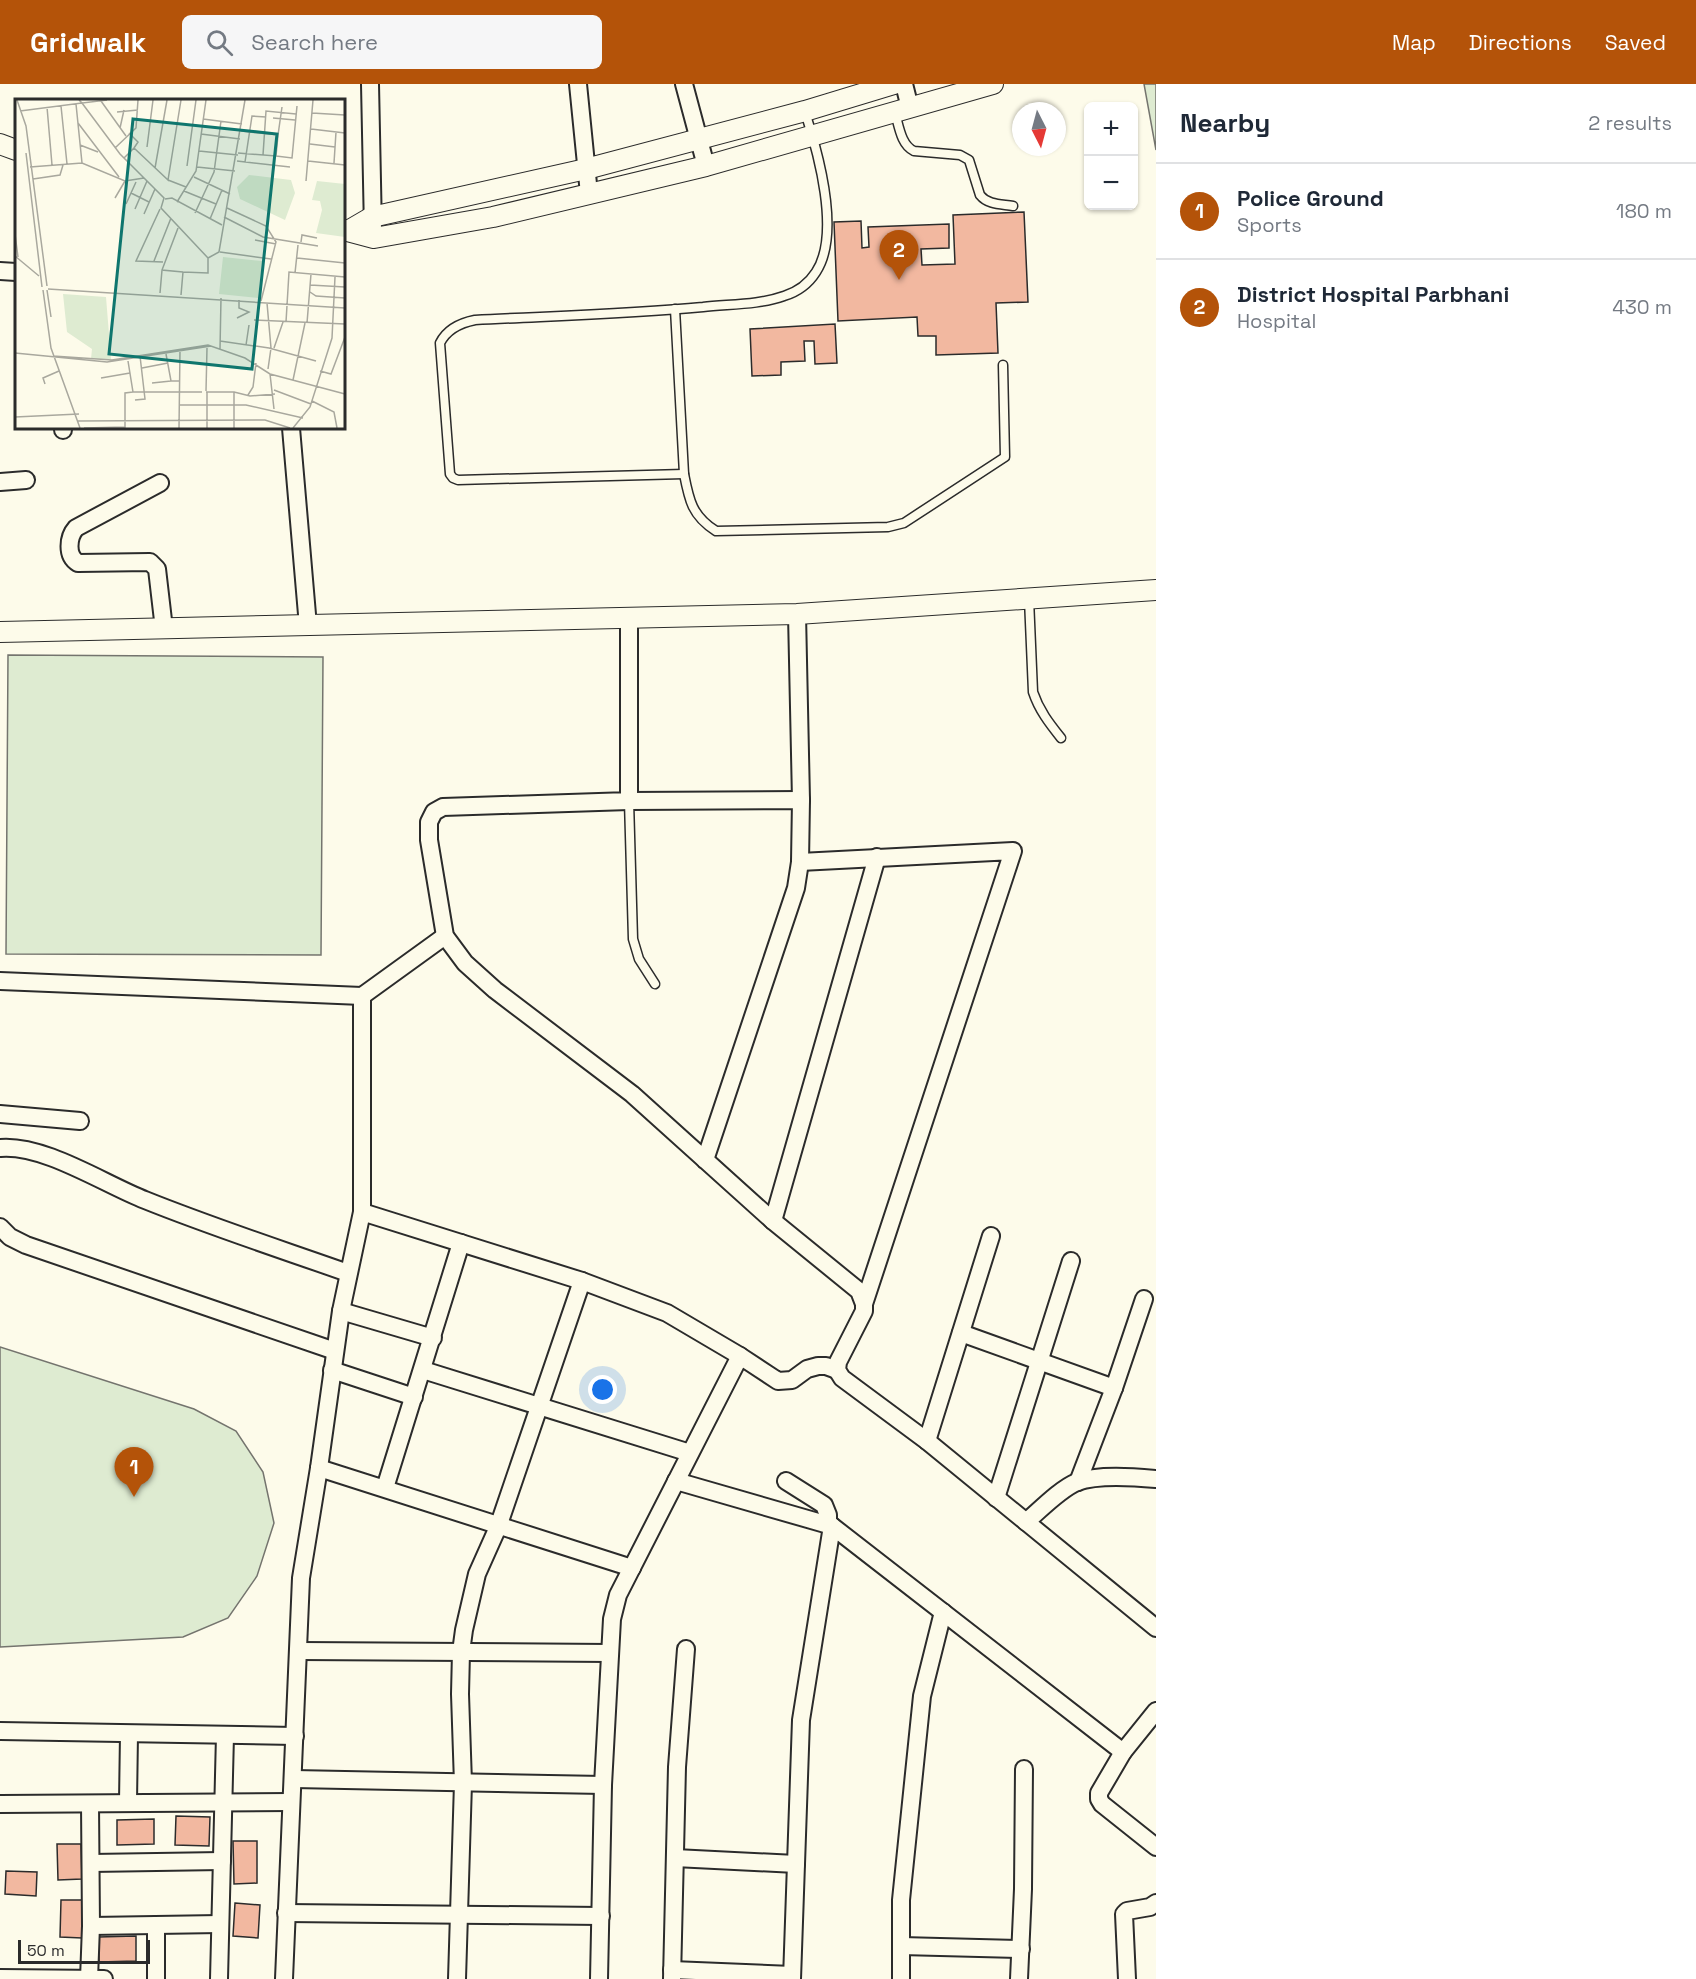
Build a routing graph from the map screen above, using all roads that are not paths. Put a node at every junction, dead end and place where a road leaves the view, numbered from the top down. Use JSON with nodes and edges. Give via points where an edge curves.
{"nodes":[{"id":1,"x":370,"y":84,"type":"edge"},
{"id":2,"x":578,"y":84,"type":"edge"},
{"id":3,"x":684,"y":84,"type":"edge"},
{"id":4,"x":894,"y":84,"type":"edge"},
{"id":5,"x":904,"y":84,"type":"edge"},
{"id":6,"x":993,"y":84,"type":"edge"},
{"id":7,"x":902,"y":110,"type":"junction"},
{"id":8,"x":805,"y":111,"type":"junction"},
{"id":9,"x":813,"y":136,"type":"junction"},
{"id":10,"x":700,"y":139,"type":"junction"},
{"id":11,"x":0,"y":144,"type":"edge"},
{"id":12,"x":15,"y":150,"type":"edge"},
{"id":13,"x":706,"y":166,"type":"junction"},
{"id":14,"x":586,"y":169,"type":"junction"},
{"id":15,"x":488,"y":191,"type":"junction"},
{"id":16,"x":589,"y":194,"type":"junction"},
{"id":17,"x":1013,"y":206,"type":"dead end"},
{"id":18,"x":372,"y":217,"type":"junction"},
{"id":19,"x":493,"y":218,"type":"junction"},
{"id":20,"x":346,"y":230,"type":"edge"},
{"id":21,"x":374,"y":238,"type":"junction"},
{"id":22,"x":675,"y":309,"type":"junction"},
{"id":23,"x":1003,"y":365,"type":"dead end"},
{"id":24,"x":291,"y":429,"type":"edge"},
{"id":25,"x":684,"y":474,"type":"junction"},
{"id":26,"x":26,"y":480,"type":"dead end"},
{"id":27,"x":0,"y":482,"type":"edge"},
{"id":28,"x":160,"y":483,"type":"dead end"},
{"id":29,"x":1156,"y":590,"type":"edge"},
{"id":30,"x":1029,"y":599,"type":"junction"},
{"id":31,"x":798,"y":614,"type":"junction"},
{"id":32,"x":629,"y":617,"type":"junction"},
{"id":33,"x":308,"y":626,"type":"junction"},
{"id":34,"x":164,"y":629,"type":"junction"},
{"id":35,"x":0,"y":632,"type":"edge"},
{"id":36,"x":1061,"y":738,"type":"dead end"},
{"id":37,"x":801,"y":800,"type":"junction"},
{"id":38,"x":629,"y":801,"type":"junction"},
{"id":39,"x":877,"y":857,"type":"junction"},
{"id":40,"x":800,"y":862,"type":"junction"},
{"id":41,"x":445,"y":936,"type":"junction"},
{"id":42,"x":0,"y":981,"type":"edge"},
{"id":43,"x":655,"y":984,"type":"dead end"},
{"id":44,"x":362,"y":996,"type":"junction"},
{"id":45,"x":0,"y":1114,"type":"edge"},
{"id":46,"x":80,"y":1121,"type":"dead end"},
{"id":47,"x":0,"y":1148,"type":"edge"},
{"id":48,"x":705,"y":1160,"type":"junction"},
{"id":49,"x":362,"y":1212,"type":"junction"},
{"id":50,"x":773,"y":1221,"type":"junction"},
{"id":51,"x":0,"y":1227,"type":"edge"},
{"id":52,"x":992,"y":1236,"type":"dead end"},
{"id":53,"x":461,"y":1243,"type":"junction"},
{"id":54,"x":1071,"y":1261,"type":"dead end"},
{"id":55,"x":348,"y":1273,"type":"junction"},
{"id":56,"x":582,"y":1281,"type":"junction"},
{"id":57,"x":1144,"y":1299,"type":"dead end"},
{"id":58,"x":864,"y":1304,"type":"junction"},
{"id":59,"x":341,"y":1311,"type":"junction"},
{"id":60,"x":961,"y":1333,"type":"junction"},
{"id":61,"x":433,"y":1338,"type":"junction"},
{"id":62,"x":335,"y":1351,"type":"junction"},
{"id":63,"x":740,"y":1356,"type":"junction"},
{"id":64,"x":1040,"y":1361,"type":"junction"},
{"id":65,"x":332,"y":1370,"type":"junction"},
{"id":66,"x":423,"y":1370,"type":"junction"},
{"id":67,"x":837,"y":1371,"type":"junction"},
{"id":68,"x":1114,"y":1388,"type":"junction"},
{"id":69,"x":414,"y":1397,"type":"junction"},
{"id":70,"x":541,"y":1407,"type":"junction"},
{"id":71,"x":927,"y":1441,"type":"junction"},
{"id":72,"x":690,"y":1453,"type":"junction"},
{"id":73,"x":319,"y":1468,"type":"junction"},
{"id":74,"x":1156,"y":1479,"type":"edge"},
{"id":75,"x":676,"y":1481,"type":"junction"},
{"id":76,"x":786,"y":1481,"type":"dead end"},
{"id":77,"x":1078,"y":1482,"type":"junction"},
{"id":78,"x":385,"y":1488,"type":"junction"},
{"id":79,"x":996,"y":1498,"type":"junction"},
{"id":80,"x":1026,"y":1522,"type":"junction"},
{"id":81,"x":830,"y":1525,"type":"junction"},
{"id":82,"x":498,"y":1527,"type":"junction"},
{"id":83,"x":632,"y":1568,"type":"junction"},
{"id":84,"x":942,"y":1612,"type":"junction"},
{"id":85,"x":1156,"y":1628,"type":"edge"},
{"id":86,"x":686,"y":1649,"type":"dead end"},
{"id":87,"x":298,"y":1651,"type":"junction"},
{"id":88,"x":461,"y":1652,"type":"junction"},
{"id":89,"x":610,"y":1653,"type":"junction"},
{"id":90,"x":1156,"y":1711,"type":"edge"},
{"id":91,"x":0,"y":1731,"type":"edge"},
{"id":92,"x":129,"y":1734,"type":"junction"},
{"id":93,"x":225,"y":1735,"type":"junction"},
{"id":94,"x":295,"y":1736,"type":"junction"},
{"id":95,"x":1123,"y":1752,"type":"junction"},
{"id":96,"x":1024,"y":1769,"type":"dead end"},
{"id":97,"x":294,"y":1779,"type":"junction"},
{"id":98,"x":463,"y":1783,"type":"junction"},
{"id":99,"x":603,"y":1785,"type":"junction"},
{"id":100,"x":128,"y":1802,"type":"junction"},
{"id":101,"x":224,"y":1802,"type":"junction"},
{"id":102,"x":291,"y":1802,"type":"junction"},
{"id":103,"x":0,"y":1804,"type":"edge"},
{"id":104,"x":90,"y":1804,"type":"junction"},
{"id":105,"x":1156,"y":1847,"type":"edge"},
{"id":106,"x":675,"y":1858,"type":"junction"},
{"id":107,"x":222,"y":1861,"type":"junction"},
{"id":108,"x":91,"y":1863,"type":"junction"},
{"id":109,"x":796,"y":1864,"type":"junction"},
{"id":110,"x":1156,"y":1903,"type":"edge"},
{"id":111,"x":286,"y":1913,"type":"junction"},
{"id":112,"x":459,"y":1914,"type":"junction"},
{"id":113,"x":601,"y":1916,"type":"junction"},
{"id":114,"x":220,"y":1924,"type":"junction"},
{"id":115,"x":156,"y":1925,"type":"junction"},
{"id":116,"x":92,"y":1926,"type":"junction"},
{"id":117,"x":901,"y":1946,"type":"junction"},
{"id":118,"x":1021,"y":1949,"type":"junction"},
{"id":119,"x":672,"y":1974,"type":"edge"},
{"id":120,"x":792,"y":1977,"type":"edge"},
{"id":121,"x":0,"y":1978,"type":"edge"},
{"id":122,"x":89,"y":1979,"type":"edge"},
{"id":123,"x":104,"y":1979,"type":"edge"},
{"id":124,"x":156,"y":1979,"type":"edge"},
{"id":125,"x":219,"y":1979,"type":"edge"},
{"id":126,"x":284,"y":1979,"type":"edge"},
{"id":127,"x":457,"y":1979,"type":"edge"},
{"id":128,"x":600,"y":1979,"type":"edge"},
{"id":129,"x":901,"y":1979,"type":"edge"},
{"id":130,"x":1019,"y":1979,"type":"edge"},
{"id":131,"x":1127,"y":1979,"type":"edge"}],
"edges":[{"from":1,"to":18,"type":"street"},
{"from":2,"to":14,"type":"street"},
{"from":3,"to":10,"type":"street"},
{"from":4,"to":8,"type":"street"},
{"from":5,"to":7,"type":"street"},
{"from":6,"to":7,"type":"street"},
{"from":7,"to":9,"type":"street"},
{"from":7,"to":17,"type":"lane","via":[[904,143],[909,148],[966,157],[983,199]]},
{"from":8,"to":9,"type":"lane"},
{"from":8,"to":10,"type":"street"},
{"from":9,"to":13,"type":"street"},
{"from":9,"to":22,"type":"lane","via":[[827,209],[827,233],[824,256],[807,283],[782,297]]},
{"from":10,"to":13,"type":"street"},
{"from":10,"to":14,"type":"street"},
{"from":11,"to":12,"type":"street"},
{"from":13,"to":16,"type":"street"},
{"from":14,"to":15,"type":"street"},
{"from":14,"to":16,"type":"street"},
{"from":15,"to":18,"type":"street"},
{"from":15,"to":19,"type":"street"},
{"from":16,"to":19,"type":"street"},
{"from":18,"to":20,"type":"street"},
{"from":18,"to":21,"type":"street"},
{"from":19,"to":21,"type":"street"},
{"from":20,"to":21,"type":"street"},
{"from":22,"to":25,"type":"lane"},
{"from":22,"to":25,"type":"lane","via":[[462,322],[443,337],[439,349],[453,478]]},
{"from":23,"to":25,"type":"lane","via":[[1005,457],[897,526],[716,531],[698,518]]},
{"from":24,"to":33,"type":"street"},
{"from":26,"to":27,"type":"street"},
{"from":28,"to":34,"type":"street","via":[[76,528],[70,537],[71,555],[78,563],[154,564],[158,569]]},
{"from":29,"to":30,"type":"street"},
{"from":30,"to":31,"type":"street"},
{"from":30,"to":36,"type":"lane","via":[[1033,692],[1038,706]]},
{"from":31,"to":32,"type":"street"},
{"from":31,"to":37,"type":"street"},
{"from":32,"to":33,"type":"street"},
{"from":32,"to":38,"type":"street"},
{"from":33,"to":34,"type":"street"},
{"from":34,"to":35,"type":"street"},
{"from":37,"to":38,"type":"street"},
{"from":37,"to":40,"type":"street"},
{"from":38,"to":41,"type":"street","via":[[443,807],[435,812],[429,822],[429,840]]},
{"from":38,"to":43,"type":"lane","via":[[633,939],[639,959]]},
{"from":39,"to":40,"type":"street"},
{"from":39,"to":50,"type":"street"},
{"from":39,"to":58,"type":"street","via":[[1013,851]]},
{"from":40,"to":48,"type":"street","via":[[796,888]]},
{"from":41,"to":44,"type":"street"},
{"from":41,"to":48,"type":"street","via":[[465,963],[495,990],[632,1094]]},
{"from":42,"to":44,"type":"street"},
{"from":44,"to":49,"type":"street"},
{"from":45,"to":46,"type":"street"},
{"from":47,"to":55,"type":"street","via":[[42,1154],[145,1200]]},
{"from":48,"to":50,"type":"street"},
{"from":49,"to":53,"type":"street"},
{"from":49,"to":55,"type":"street"},
{"from":50,"to":58,"type":"street","via":[[859,1291]]},
{"from":51,"to":62,"type":"street","via":[[26,1245]]},
{"from":52,"to":60,"type":"street"},
{"from":53,"to":56,"type":"street"},
{"from":53,"to":61,"type":"street"},
{"from":54,"to":64,"type":"street"},
{"from":55,"to":59,"type":"street"},
{"from":56,"to":63,"type":"street","via":[[668,1313]]},
{"from":56,"to":70,"type":"street"},
{"from":57,"to":68,"type":"street"},
{"from":58,"to":67,"type":"street"},
{"from":59,"to":61,"type":"street"},
{"from":59,"to":62,"type":"street"},
{"from":60,"to":64,"type":"street"},
{"from":60,"to":71,"type":"street"},
{"from":61,"to":66,"type":"street"},
{"from":62,"to":65,"type":"street"},
{"from":63,"to":67,"type":"street","via":[[778,1381],[792,1380],[818,1366]]},
{"from":63,"to":72,"type":"street"},
{"from":64,"to":68,"type":"street"},
{"from":64,"to":79,"type":"street"},
{"from":65,"to":69,"type":"street"},
{"from":65,"to":73,"type":"street"},
{"from":66,"to":69,"type":"street"},
{"from":66,"to":70,"type":"street"},
{"from":67,"to":71,"type":"street"},
{"from":68,"to":77,"type":"street"},
{"from":69,"to":78,"type":"street"},
{"from":70,"to":72,"type":"street"},
{"from":70,"to":82,"type":"street"},
{"from":71,"to":79,"type":"street"},
{"from":72,"to":75,"type":"street"},
{"from":73,"to":78,"type":"street"},
{"from":73,"to":87,"type":"street","via":[[301,1578]]},
{"from":74,"to":77,"type":"street"},
{"from":75,"to":81,"type":"street"},
{"from":75,"to":83,"type":"street"},
{"from":76,"to":81,"type":"street","via":[[824,1505]]},
{"from":77,"to":80,"type":"street"},
{"from":78,"to":82,"type":"street"},
{"from":79,"to":80,"type":"street"},
{"from":80,"to":85,"type":"street"},
{"from":81,"to":84,"type":"street"},
{"from":81,"to":109,"type":"street","via":[[801,1720]]},
{"from":82,"to":83,"type":"street"},
{"from":82,"to":88,"type":"street","via":[[477,1574]]},
{"from":83,"to":89,"type":"street","via":[[618,1595]]},
{"from":84,"to":95,"type":"street"},
{"from":84,"to":117,"type":"street","via":[[922,1696],[901,1900]]},
{"from":86,"to":106,"type":"street"},
{"from":87,"to":88,"type":"street"},
{"from":87,"to":94,"type":"street"},
{"from":88,"to":89,"type":"street"},
{"from":88,"to":98,"type":"street"},
{"from":89,"to":99,"type":"street"},
{"from":90,"to":95,"type":"street"},
{"from":91,"to":92,"type":"street"},
{"from":92,"to":93,"type":"street"},
{"from":92,"to":100,"type":"street"},
{"from":93,"to":94,"type":"street"},
{"from":93,"to":101,"type":"street"},
{"from":94,"to":97,"type":"street"},
{"from":95,"to":105,"type":"street","via":[[1099,1799]]},
{"from":96,"to":118,"type":"street"},
{"from":97,"to":98,"type":"street"},
{"from":97,"to":102,"type":"street"},
{"from":98,"to":99,"type":"street"},
{"from":98,"to":112,"type":"street"},
{"from":99,"to":113,"type":"street"},
{"from":100,"to":101,"type":"street"},
{"from":100,"to":104,"type":"street"},
{"from":101,"to":102,"type":"street"},
{"from":101,"to":107,"type":"street"},
{"from":102,"to":111,"type":"street"},
{"from":103,"to":104,"type":"street"},
{"from":104,"to":108,"type":"street"},
{"from":106,"to":109,"type":"street"},
{"from":106,"to":119,"type":"street"},
{"from":107,"to":108,"type":"street"},
{"from":107,"to":114,"type":"street"},
{"from":108,"to":116,"type":"street"},
{"from":109,"to":120,"type":"street"},
{"from":110,"to":131,"type":"street","via":[[1124,1914]]},
{"from":111,"to":112,"type":"street"},
{"from":111,"to":126,"type":"street"},
{"from":112,"to":113,"type":"street"},
{"from":112,"to":127,"type":"street"},
{"from":113,"to":128,"type":"street"},
{"from":114,"to":115,"type":"street"},
{"from":114,"to":125,"type":"street"},
{"from":115,"to":116,"type":"street"},
{"from":115,"to":124,"type":"street"},
{"from":116,"to":122,"type":"street"},
{"from":117,"to":118,"type":"street"},
{"from":117,"to":129,"type":"street"},
{"from":118,"to":130,"type":"street"},
{"from":119,"to":120,"type":"street"},
{"from":121,"to":122,"type":"street"},
{"from":122,"to":123,"type":"street"}]}
